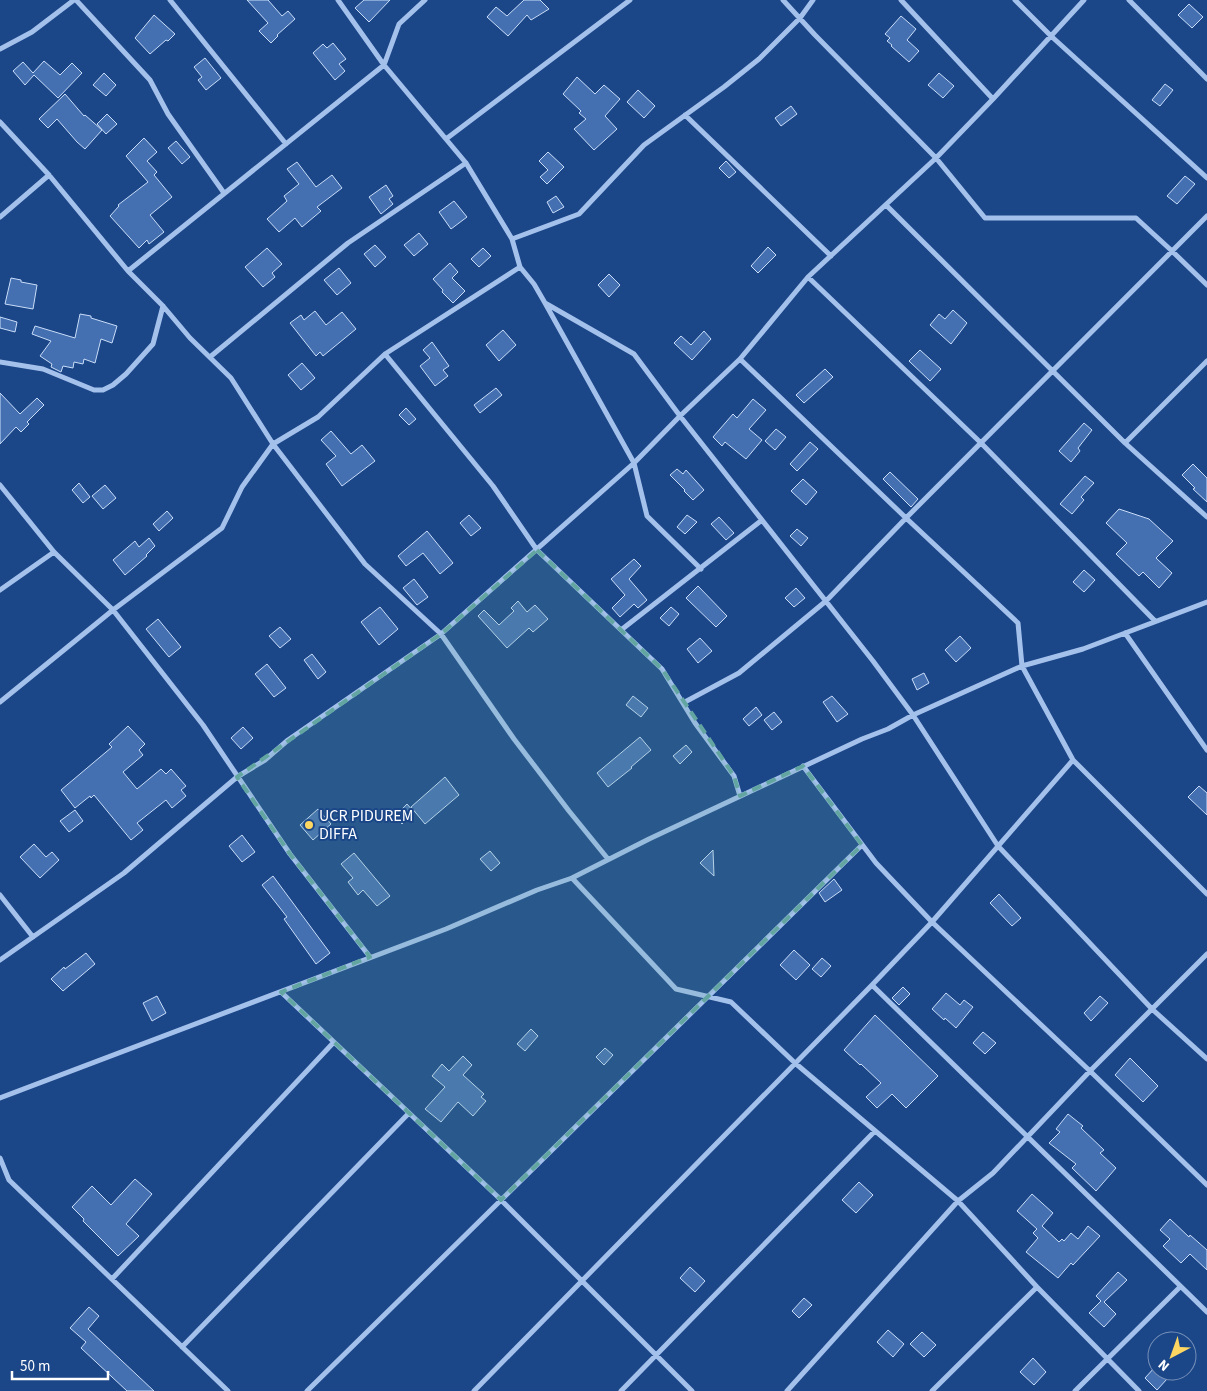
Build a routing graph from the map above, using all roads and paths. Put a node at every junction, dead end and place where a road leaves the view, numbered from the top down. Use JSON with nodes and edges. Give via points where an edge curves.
{"nodes":[{"id":1,"x":75,"y":0,"type":"edge"},
{"id":2,"x":170,"y":0,"type":"edge"},
{"id":3,"x":338,"y":0,"type":"edge"},
{"id":4,"x":425,"y":0,"type":"edge"},
{"id":5,"x":630,"y":0,"type":"edge"},
{"id":6,"x":783,"y":0,"type":"edge"},
{"id":7,"x":813,"y":0,"type":"edge"},
{"id":8,"x":901,"y":0,"type":"edge"},
{"id":9,"x":1014,"y":0,"type":"edge"},
{"id":10,"x":1084,"y":0,"type":"edge"},
{"id":11,"x":1129,"y":0,"type":"edge"},
{"id":12,"x":800,"y":18,"type":"junction"},
{"id":13,"x":1051,"y":36,"type":"junction"},
{"id":14,"x":0,"y":49,"type":"edge"},
{"id":15,"x":384,"y":65,"type":"junction"},
{"id":16,"x":1207,"y":79,"type":"edge"},
{"id":17,"x":993,"y":99,"type":"junction"},
{"id":18,"x":685,"y":115,"type":"junction"},
{"id":19,"x":0,"y":122,"type":"edge"},
{"id":20,"x":446,"y":139,"type":"junction"},
{"id":21,"x":286,"y":144,"type":"junction"},
{"id":22,"x":936,"y":158,"type":"junction"},
{"id":23,"x":466,"y":163,"type":"junction"},
{"id":24,"x":49,"y":175,"type":"junction"},
{"id":25,"x":1207,"y":178,"type":"edge"},
{"id":26,"x":224,"y":194,"type":"junction"},
{"id":27,"x":886,"y":204,"type":"junction"},
{"id":28,"x":1207,"y":216,"type":"edge"},
{"id":29,"x":0,"y":217,"type":"edge"},
{"id":30,"x":512,"y":239,"type":"junction"},
{"id":31,"x":1172,"y":250,"type":"junction"},
{"id":32,"x":831,"y":256,"type":"junction"},
{"id":33,"x":520,"y":266,"type":"junction"},
{"id":34,"x":128,"y":271,"type":"junction"},
{"id":35,"x":808,"y":277,"type":"junction"},
{"id":36,"x":1207,"y":285,"type":"edge"},
{"id":37,"x":545,"y":303,"type":"junction"},
{"id":38,"x":162,"y":306,"type":"junction"},
{"id":39,"x":385,"y":354,"type":"junction"},
{"id":40,"x":210,"y":357,"type":"junction"},
{"id":41,"x":740,"y":360,"type":"junction"},
{"id":42,"x":1207,"y":361,"type":"edge"},
{"id":43,"x":0,"y":362,"type":"edge"},
{"id":44,"x":1053,"y":371,"type":"junction"},
{"id":45,"x":680,"y":416,"type":"junction"},
{"id":46,"x":981,"y":443,"type":"junction"},
{"id":47,"x":1125,"y":443,"type":"junction"},
{"id":48,"x":273,"y":444,"type":"junction"},
{"id":49,"x":634,"y":464,"type":"junction"},
{"id":50,"x":0,"y":484,"type":"edge"},
{"id":51,"x":1207,"y":516,"type":"edge"},
{"id":52,"x":906,"y":518,"type":"junction"},
{"id":53,"x":762,"y":520,"type":"junction"},
{"id":54,"x":537,"y":550,"type":"junction"},
{"id":55,"x":54,"y":552,"type":"junction"},
{"id":56,"x":701,"y":569,"type":"junction"},
{"id":57,"x":0,"y":590,"type":"edge"},
{"id":58,"x":826,"y":600,"type":"junction"},
{"id":59,"x":1207,"y":602,"type":"edge"},
{"id":60,"x":113,"y":610,"type":"junction"},
{"id":61,"x":1155,"y":621,"type":"junction"},
{"id":62,"x":621,"y":630,"type":"junction"},
{"id":63,"x":1125,"y":633,"type":"junction"},
{"id":64,"x":441,"y":634,"type":"junction"},
{"id":65,"x":1022,"y":666,"type":"junction"},
{"id":66,"x":0,"y":702,"type":"edge"},
{"id":67,"x":683,"y":703,"type":"junction"},
{"id":68,"x":913,"y":716,"type":"junction"},
{"id":69,"x":1207,"y":750,"type":"edge"},
{"id":70,"x":1074,"y":760,"type":"junction"},
{"id":71,"x":803,"y":766,"type":"junction"},
{"id":72,"x":238,"y":777,"type":"junction"},
{"id":73,"x":740,"y":796,"type":"junction"},
{"id":74,"x":862,"y":845,"type":"junction"},
{"id":75,"x":998,"y":846,"type":"junction"},
{"id":76,"x":608,"y":859,"type":"junction"},
{"id":77,"x":572,"y":878,"type":"junction"},
{"id":78,"x":1207,"y":894,"type":"edge"},
{"id":79,"x":0,"y":895,"type":"edge"},
{"id":80,"x":932,"y":922,"type":"junction"},
{"id":81,"x":32,"y":937,"type":"junction"},
{"id":82,"x":1207,"y":954,"type":"edge"},
{"id":83,"x":370,"y":958,"type":"junction"},
{"id":84,"x":0,"y":960,"type":"edge"},
{"id":85,"x":872,"y":985,"type":"junction"},
{"id":86,"x":281,"y":992,"type":"junction"},
{"id":87,"x":706,"y":996,"type":"junction"},
{"id":88,"x":1152,"y":1008,"type":"junction"},
{"id":89,"x":334,"y":1042,"type":"junction"},
{"id":90,"x":1207,"y":1059,"type":"edge"},
{"id":91,"x":795,"y":1063,"type":"junction"},
{"id":92,"x":1090,"y":1070,"type":"junction"},
{"id":93,"x":0,"y":1098,"type":"edge"},
{"id":94,"x":409,"y":1113,"type":"junction"},
{"id":95,"x":876,"y":1132,"type":"junction"},
{"id":96,"x":1028,"y":1137,"type":"junction"},
{"id":97,"x":0,"y":1158,"type":"edge"},
{"id":98,"x":1207,"y":1185,"type":"edge"},
{"id":99,"x":501,"y":1200,"type":"junction"},
{"id":100,"x":958,"y":1202,"type":"junction"},
{"id":101,"x":112,"y":1279,"type":"junction"},
{"id":102,"x":582,"y":1281,"type":"junction"},
{"id":103,"x":1037,"y":1287,"type":"junction"},
{"id":104,"x":1180,"y":1287,"type":"junction"},
{"id":105,"x":1207,"y":1312,"type":"edge"},
{"id":106,"x":182,"y":1347,"type":"junction"},
{"id":107,"x":656,"y":1355,"type":"junction"},
{"id":108,"x":1107,"y":1358,"type":"junction"},
{"id":109,"x":228,"y":1391,"type":"edge"},
{"id":110,"x":307,"y":1391,"type":"edge"},
{"id":111,"x":474,"y":1391,"type":"edge"},
{"id":112,"x":621,"y":1391,"type":"edge"},
{"id":113,"x":692,"y":1391,"type":"edge"},
{"id":114,"x":787,"y":1391,"type":"edge"},
{"id":115,"x":932,"y":1391,"type":"edge"},
{"id":116,"x":1075,"y":1391,"type":"edge"},
{"id":117,"x":1139,"y":1391,"type":"edge"}],
"edges":[{"from":1,"to":14,"type":"street","via":[[32,32]]},
{"from":1,"to":26,"type":"street","via":[[150,80],[168,114]]},
{"from":2,"to":21,"type":"street"},
{"from":3,"to":15,"type":"street"},
{"from":4,"to":15,"type":"street","via":[[399,24]]},
{"from":5,"to":20,"type":"street"},
{"from":6,"to":12,"type":"street"},
{"from":7,"to":12,"type":"street"},
{"from":8,"to":17,"type":"street"},
{"from":9,"to":13,"type":"street"},
{"from":10,"to":13,"type":"street"},
{"from":11,"to":16,"type":"street"},
{"from":12,"to":18,"type":"street","via":[[759,59]]},
{"from":12,"to":22,"type":"street"},
{"from":13,"to":17,"type":"street"},
{"from":13,"to":25,"type":"street"},
{"from":15,"to":20,"type":"street"},
{"from":15,"to":21,"type":"street"},
{"from":17,"to":22,"type":"street"},
{"from":18,"to":30,"type":"street","via":[[644,144],[578,214]]},
{"from":18,"to":32,"type":"street"},
{"from":19,"to":24,"type":"street"},
{"from":20,"to":23,"type":"street"},
{"from":21,"to":26,"type":"street"},
{"from":22,"to":27,"type":"street"},
{"from":22,"to":31,"type":"street","via":[[985,218],[1136,218]]},
{"from":23,"to":30,"type":"street"},
{"from":23,"to":40,"type":"street","via":[[348,243]]},
{"from":24,"to":29,"type":"street"},
{"from":24,"to":34,"type":"street"},
{"from":26,"to":34,"type":"street"},
{"from":27,"to":32,"type":"street"},
{"from":27,"to":44,"type":"street"},
{"from":28,"to":31,"type":"street"},
{"from":30,"to":33,"type":"street"},
{"from":31,"to":36,"type":"street"},
{"from":31,"to":44,"type":"street"},
{"from":32,"to":35,"type":"street"},
{"from":33,"to":37,"type":"street"},
{"from":33,"to":39,"type":"street"},
{"from":34,"to":38,"type":"street"},
{"from":35,"to":41,"type":"street"},
{"from":35,"to":46,"type":"street"},
{"from":37,"to":45,"type":"street","via":[[634,354]]},
{"from":37,"to":49,"type":"street"},
{"from":38,"to":40,"type":"street"},
{"from":38,"to":43,"type":"street","via":[[153,344],[113,386],[103,390],[94,390],[43,369]]},
{"from":39,"to":48,"type":"street","via":[[318,417]]},
{"from":39,"to":54,"type":"street","via":[[493,486]]},
{"from":40,"to":48,"type":"street","via":[[231,378]]},
{"from":41,"to":45,"type":"street"},
{"from":41,"to":52,"type":"street"},
{"from":42,"to":47,"type":"street"},
{"from":44,"to":46,"type":"street"},
{"from":44,"to":47,"type":"street"},
{"from":45,"to":49,"type":"street"},
{"from":45,"to":53,"type":"street"},
{"from":46,"to":52,"type":"street"},
{"from":46,"to":61,"type":"street"},
{"from":47,"to":51,"type":"street"},
{"from":48,"to":60,"type":"street","via":[[242,487],[222,528]]},
{"from":48,"to":64,"type":"street","via":[[364,564]]},
{"from":49,"to":54,"type":"street"},
{"from":49,"to":56,"type":"street","via":[[646,516]]},
{"from":50,"to":55,"type":"street"},
{"from":52,"to":58,"type":"street"},
{"from":52,"to":65,"type":"street","via":[[1018,623]]},
{"from":53,"to":56,"type":"street"},
{"from":53,"to":58,"type":"street"},
{"from":54,"to":62,"type":"street"},
{"from":54,"to":64,"type":"street"},
{"from":55,"to":57,"type":"street"},
{"from":55,"to":60,"type":"street"},
{"from":56,"to":62,"type":"street"},
{"from":58,"to":67,"type":"street","via":[[739,673]]},
{"from":58,"to":68,"type":"street"},
{"from":59,"to":61,"type":"street"},
{"from":60,"to":66,"type":"street"},
{"from":60,"to":72,"type":"street","via":[[203,725]]},
{"from":61,"to":63,"type":"street"},
{"from":62,"to":67,"type":"street","via":[[662,669]]},
{"from":63,"to":65,"type":"street"},
{"from":63,"to":69,"type":"street"},
{"from":64,"to":72,"type":"street"},
{"from":64,"to":76,"type":"street","via":[[519,746]]},
{"from":65,"to":68,"type":"street"},
{"from":65,"to":70,"type":"street"},
{"from":67,"to":73,"type":"street","via":[[734,776]]},
{"from":68,"to":71,"type":"street"},
{"from":68,"to":75,"type":"street"},
{"from":70,"to":75,"type":"street"},
{"from":70,"to":78,"type":"street"},
{"from":71,"to":73,"type":"street"},
{"from":71,"to":74,"type":"street"},
{"from":72,"to":81,"type":"street","via":[[124,873]]},
{"from":72,"to":83,"type":"street","via":[[290,854]]},
{"from":73,"to":76,"type":"street"},
{"from":74,"to":80,"type":"street"},
{"from":74,"to":87,"type":"street"},
{"from":75,"to":80,"type":"street"},
{"from":75,"to":88,"type":"street"},
{"from":76,"to":77,"type":"street"},
{"from":77,"to":83,"type":"street"},
{"from":77,"to":87,"type":"street","via":[[676,989]]},
{"from":79,"to":81,"type":"street"},
{"from":80,"to":85,"type":"street"},
{"from":80,"to":92,"type":"street"},
{"from":81,"to":84,"type":"street"},
{"from":82,"to":88,"type":"street"},
{"from":83,"to":86,"type":"street"},
{"from":85,"to":91,"type":"street"},
{"from":85,"to":96,"type":"street"},
{"from":86,"to":89,"type":"street"},
{"from":86,"to":93,"type":"street"},
{"from":87,"to":91,"type":"street","via":[[732,1002]]},
{"from":87,"to":99,"type":"street"},
{"from":88,"to":90,"type":"street"},
{"from":88,"to":92,"type":"street"},
{"from":89,"to":94,"type":"street"},
{"from":89,"to":101,"type":"street"},
{"from":91,"to":95,"type":"street"},
{"from":91,"to":102,"type":"street"},
{"from":92,"to":96,"type":"street"},
{"from":92,"to":98,"type":"street"},
{"from":94,"to":99,"type":"street"},
{"from":94,"to":106,"type":"street"},
{"from":95,"to":100,"type":"street"},
{"from":95,"to":107,"type":"street"},
{"from":96,"to":100,"type":"street","via":[[993,1173]]},
{"from":96,"to":104,"type":"street"},
{"from":97,"to":101,"type":"street","via":[[9,1180]]},
{"from":99,"to":102,"type":"street"},
{"from":99,"to":110,"type":"street"},
{"from":100,"to":103,"type":"street"},
{"from":100,"to":114,"type":"street"},
{"from":101,"to":106,"type":"street"},
{"from":102,"to":107,"type":"street"},
{"from":102,"to":111,"type":"street"},
{"from":103,"to":108,"type":"street"},
{"from":103,"to":115,"type":"street"},
{"from":104,"to":105,"type":"street"},
{"from":104,"to":108,"type":"street"},
{"from":106,"to":109,"type":"street"},
{"from":107,"to":112,"type":"street"},
{"from":107,"to":113,"type":"street"},
{"from":108,"to":116,"type":"street"},
{"from":108,"to":117,"type":"street"}]}
